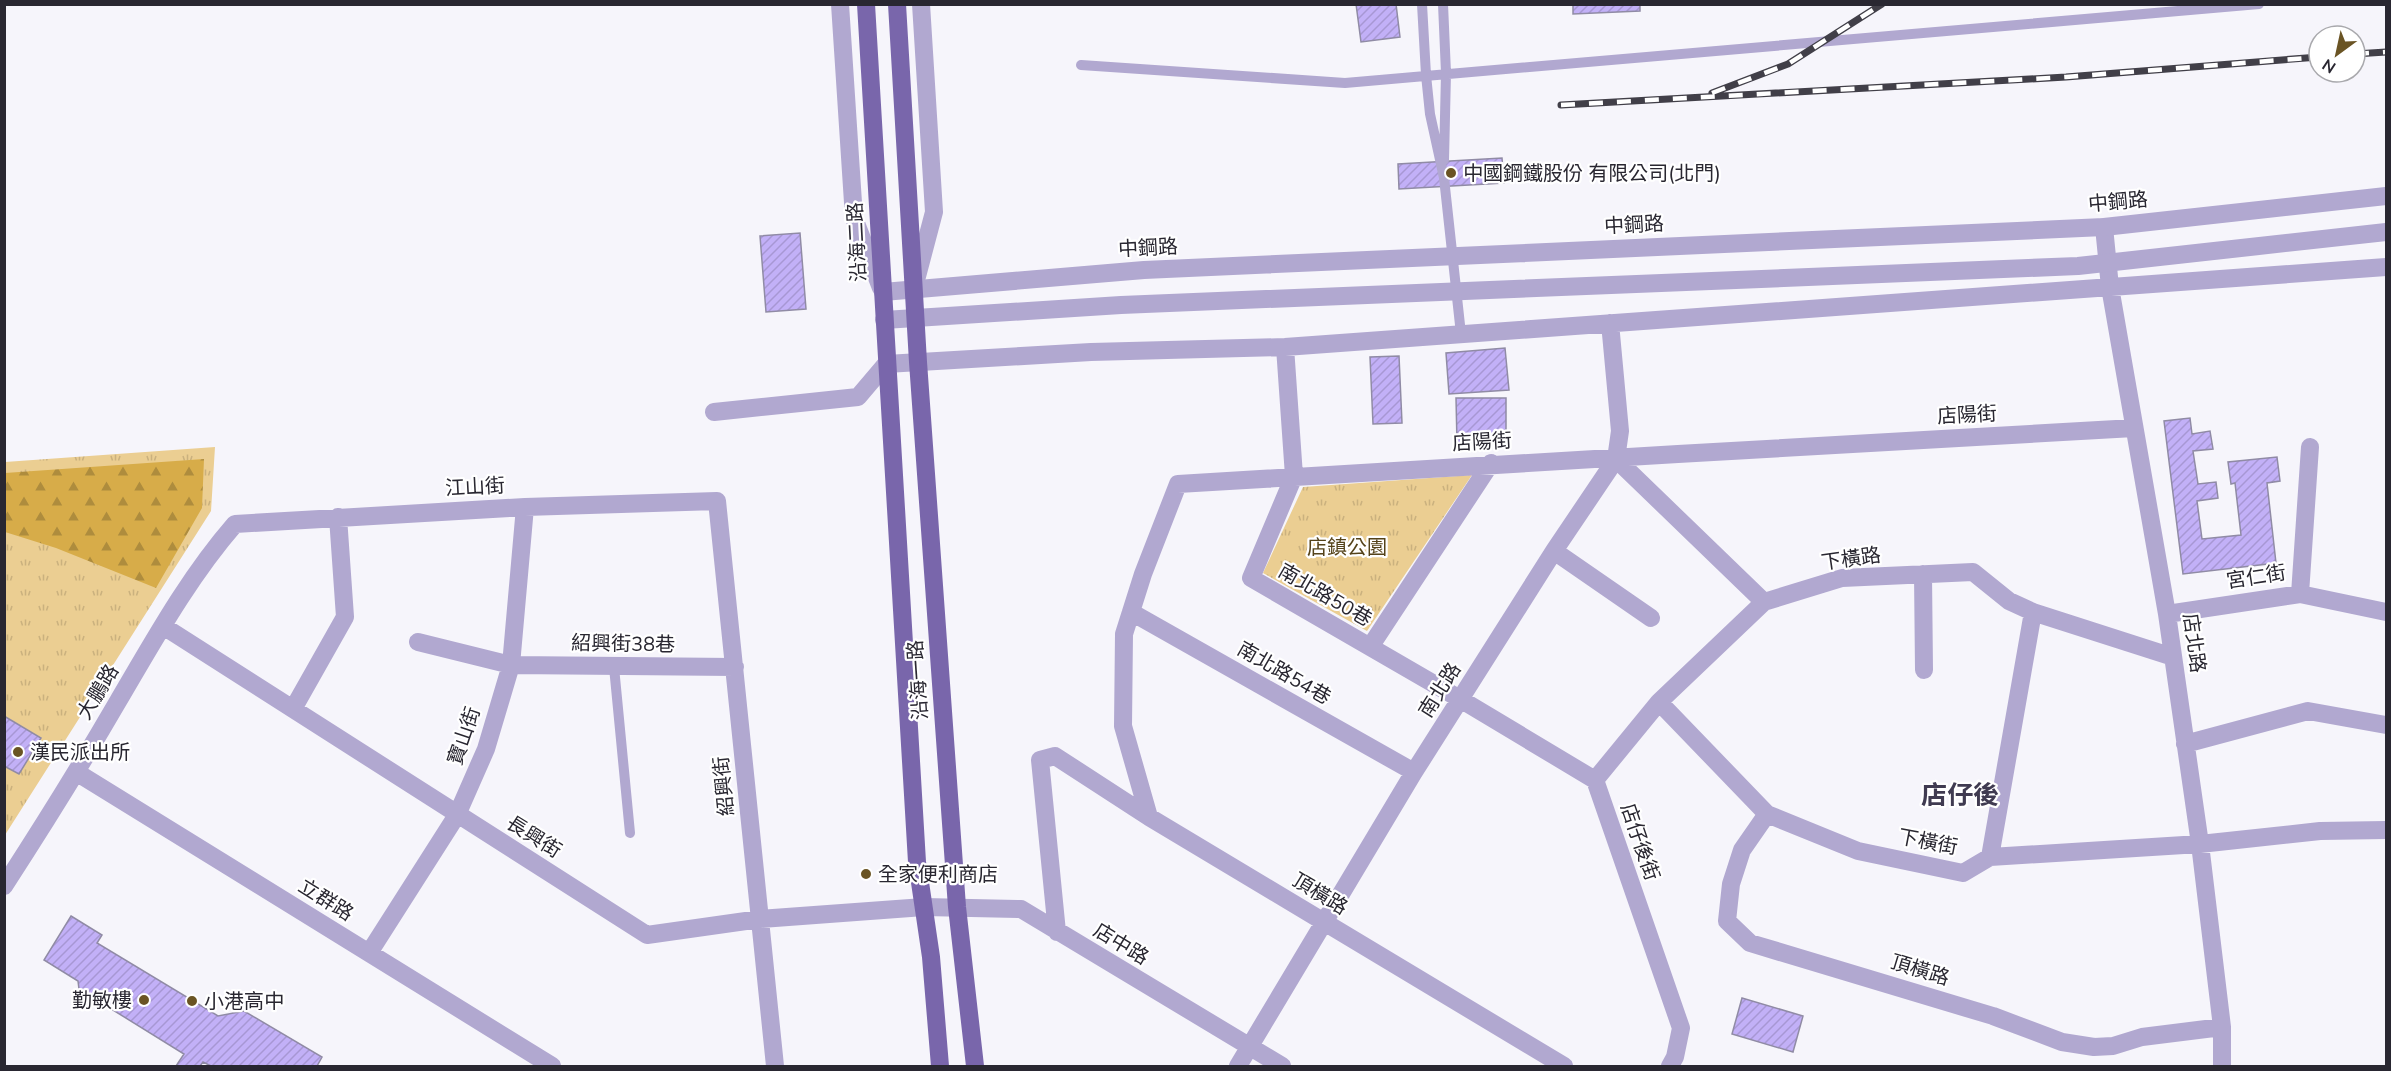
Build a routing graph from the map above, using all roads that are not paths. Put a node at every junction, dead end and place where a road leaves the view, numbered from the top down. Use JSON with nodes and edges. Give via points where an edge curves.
{"nodes":[{"id":1,"x":840,"y":4,"type":"edge"},
{"id":2,"x":866,"y":4,"type":"edge"},
{"id":3,"x":897,"y":4,"type":"edge"},
{"id":4,"x":921,"y":4,"type":"edge"},
{"id":5,"x":1422,"y":4,"type":"edge"},
{"id":6,"x":1443,"y":4,"type":"edge"},
{"id":7,"x":2259,"y":4,"type":"edge"},
{"id":8,"x":1081,"y":64,"type":"dead end"},
{"id":9,"x":1446,"y":73,"type":"junction"},
{"id":10,"x":1426,"y":75,"type":"junction"},
{"id":11,"x":1444,"y":178,"type":"junction"},
{"id":12,"x":2386,"y":195,"type":"edge"},
{"id":13,"x":2103,"y":227,"type":"junction"},
{"id":14,"x":2386,"y":232,"type":"edge"},
{"id":15,"x":1451,"y":256,"type":"junction"},
{"id":16,"x":2107,"y":263,"type":"junction"},
{"id":17,"x":2386,"y":267,"type":"edge"},
{"id":18,"x":2110,"y":287,"type":"junction"},
{"id":19,"x":914,"y":289,"type":"junction"},
{"id":20,"x":1455,"y":291,"type":"junction"},
{"id":21,"x":883,"y":292,"type":"junction"},
{"id":22,"x":916,"y":319,"type":"junction"},
{"id":23,"x":884,"y":320,"type":"junction"},
{"id":24,"x":1610,"y":323,"type":"junction"},
{"id":25,"x":1461,"y":334,"type":"junction"},
{"id":26,"x":1285,"y":347,"type":"junction"},
{"id":27,"x":918,"y":362,"type":"junction"},
{"id":28,"x":886,"y":363,"type":"junction"},
{"id":29,"x":714,"y":412,"type":"dead end"},
{"id":30,"x":2134,"y":428,"type":"junction"},
{"id":31,"x":2310,"y":447,"type":"dead end"},
{"id":32,"x":1616,"y":459,"type":"junction"},
{"id":33,"x":1491,"y":463,"type":"junction"},
{"id":34,"x":1294,"y":476,"type":"junction"},
{"id":35,"x":717,"y":501,"type":"joint"},
{"id":36,"x":525,"y":507,"type":"junction"},
{"id":37,"x":338,"y":517,"type":"junction"},
{"id":38,"x":235,"y":524,"type":"joint"},
{"id":39,"x":1554,"y":551,"type":"junction"},
{"id":40,"x":1923,"y":574,"type":"junction"},
{"id":41,"x":2300,"y":594,"type":"junction"},
{"id":42,"x":1764,"y":602,"type":"junction"},
{"id":43,"x":1131,"y":612,"type":"junction"},
{"id":44,"x":2033,"y":612,"type":"junction"},
{"id":45,"x":2386,"y":612,"type":"edge"},
{"id":46,"x":2167,"y":614,"type":"junction"},
{"id":47,"x":1651,"y":618,"type":"dead end"},
{"id":48,"x":163,"y":626,"type":"junction"},
{"id":49,"x":418,"y":642,"type":"dead end"},
{"id":50,"x":1370,"y":647,"type":"junction"},
{"id":51,"x":2173,"y":657,"type":"junction"},
{"id":52,"x":511,"y":665,"type":"junction"},
{"id":53,"x":614,"y":667,"type":"junction"},
{"id":54,"x":735,"y":667,"type":"junction"},
{"id":55,"x":1924,"y":670,"type":"dead end"},
{"id":56,"x":1460,"y":699,"type":"junction"},
{"id":57,"x":1659,"y":702,"type":"junction"},
{"id":58,"x":292,"y":709,"type":"junction"},
{"id":59,"x":2386,"y":725,"type":"edge"},
{"id":60,"x":2185,"y":744,"type":"junction"},
{"id":61,"x":76,"y":772,"type":"junction"},
{"id":62,"x":1414,"y":772,"type":"junction"},
{"id":63,"x":1595,"y":780,"type":"junction"},
{"id":64,"x":1767,"y":814,"type":"junction"},
{"id":65,"x":457,"y":815,"type":"junction"},
{"id":66,"x":1149,"y":817,"type":"junction"},
{"id":67,"x":2386,"y":830,"type":"edge"},
{"id":68,"x":630,"y":833,"type":"dead end"},
{"id":69,"x":2200,"y":844,"type":"junction"},
{"id":70,"x":1990,"y":857,"type":"junction"},
{"id":71,"x":4,"y":886,"type":"edge"},
{"id":72,"x":924,"y":907,"type":"junction"},
{"id":73,"x":957,"y":907,"type":"junction"},
{"id":74,"x":760,"y":919,"type":"junction"},
{"id":75,"x":1324,"y":923,"type":"junction"},
{"id":76,"x":1057,"y":932,"type":"junction"},
{"id":77,"x":369,"y":953,"type":"junction"},
{"id":78,"x":2222,"y":1027,"type":"junction"},
{"id":79,"x":1250,"y":1047,"type":"junction"},
{"id":80,"x":552,"y":1066,"type":"edge"},
{"id":81,"x":775,"y":1066,"type":"edge"},
{"id":82,"x":940,"y":1066,"type":"edge"},
{"id":83,"x":975,"y":1066,"type":"edge"},
{"id":84,"x":1239,"y":1066,"type":"edge"},
{"id":85,"x":1282,"y":1066,"type":"edge"},
{"id":86,"x":1564,"y":1066,"type":"edge"},
{"id":87,"x":1670,"y":1066,"type":"edge"},
{"id":88,"x":2222,"y":1066,"type":"edge"}],
"edges":[{"from":1,"to":21,"type":"street","name":"沿海二路","via":[[854,218]]},
{"from":2,"to":21,"type":"main road","name":"沿海二路"},
{"from":3,"to":19,"type":"main road"},
{"from":4,"to":19,"type":"street","via":[[934,212]]},
{"from":5,"to":10,"type":"lane"},
{"from":6,"to":9,"type":"lane"},
{"from":7,"to":9,"type":"lane"},
{"from":8,"to":10,"type":"lane","via":[[1345,82]]},
{"from":9,"to":10,"type":"lane"},
{"from":9,"to":11,"type":"lane"},
{"from":10,"to":11,"type":"lane"},
{"from":11,"to":15,"type":"lane"},
{"from":12,"to":13,"type":"street","name":"中鋼路"},
{"from":13,"to":15,"type":"street","name":"中鋼路"},
{"from":13,"to":16,"type":"street","name":"店北路"},
{"from":14,"to":16,"type":"street"},
{"from":15,"to":19,"type":"street","name":"中鋼路","via":[[1144,270]]},
{"from":15,"to":20,"type":"lane"},
{"from":16,"to":18,"type":"street","name":"店北路"},
{"from":16,"to":20,"type":"street"},
{"from":17,"to":18,"type":"street"},
{"from":18,"to":24,"type":"street"},
{"from":18,"to":30,"type":"street","name":"店北路"},
{"from":19,"to":21,"type":"street","name":"中鋼路"},
{"from":19,"to":22,"type":"main road","name":"沿海一路"},
{"from":20,"to":22,"type":"street","via":[[1121,304]]},
{"from":20,"to":25,"type":"lane"},
{"from":21,"to":23,"type":"main road","name":"沿海一路"},
{"from":22,"to":23,"type":"street"},
{"from":22,"to":27,"type":"main road","name":"沿海一路"},
{"from":23,"to":28,"type":"main road","name":"沿海一路"},
{"from":24,"to":25,"type":"street"},
{"from":24,"to":32,"type":"street","name":"南北路","via":[[1620,431]]},
{"from":25,"to":26,"type":"street"},
{"from":26,"to":27,"type":"street"},
{"from":26,"to":34,"type":"street","name":"南北路50巷"},
{"from":27,"to":28,"type":"street"},
{"from":27,"to":73,"type":"main road","name":"沿海一路"},
{"from":28,"to":29,"type":"street","via":[[858,397]]},
{"from":28,"to":72,"type":"main road","name":"沿海一路","via":[[917,862]]},
{"from":30,"to":32,"type":"street","name":"店陽街"},
{"from":30,"to":46,"type":"street","name":"店北路"},
{"from":31,"to":41,"type":"street"},
{"from":32,"to":33,"type":"street","name":"店陽街"},
{"from":32,"to":39,"type":"street","name":"南北路"},
{"from":32,"to":42,"type":"street"},
{"from":33,"to":34,"type":"street","name":"店陽街"},
{"from":33,"to":50,"type":"street"},
{"from":34,"to":43,"type":"street","name":"店陽街","via":[[1178,484]]},
{"from":34,"to":50,"type":"street","name":"南北路50巷","via":[[1251,578]]},
{"from":35,"to":36,"type":"street","name":"江山街"},
{"from":35,"to":54,"type":"street","name":"紹興街"},
{"from":36,"to":37,"type":"street","name":"江山街"},
{"from":36,"to":52,"type":"street","name":"寶山街"},
{"from":37,"to":38,"type":"street","name":"江山街"},
{"from":37,"to":58,"type":"street","via":[[345,617]]},
{"from":38,"to":48,"type":"street","name":"大鵬路"},
{"from":39,"to":47,"type":"street"},
{"from":39,"to":56,"type":"street","name":"南北路"},
{"from":40,"to":42,"type":"street","name":"下橫路","via":[[1842,578]]},
{"from":40,"to":44,"type":"street","name":"下橫路","via":[[1973,572],[2008,601]]},
{"from":40,"to":55,"type":"street"},
{"from":41,"to":45,"type":"street","name":"宮仁街"},
{"from":41,"to":46,"type":"street","name":"宮仁街"},
{"from":42,"to":57,"type":"street","name":"下橫路"},
{"from":43,"to":62,"type":"street","name":"南北路54巷"},
{"from":43,"to":66,"type":"street","name":"店陽街","via":[[1124,634],[1123,726]]},
{"from":44,"to":51,"type":"street","name":"下橫路"},
{"from":44,"to":70,"type":"street"},
{"from":46,"to":51,"type":"street","name":"店北路"},
{"from":48,"to":58,"type":"street","name":"長興街"},
{"from":48,"to":61,"type":"street","name":"大鵬路"},
{"from":49,"to":52,"type":"street","name":"紹興街38巷"},
{"from":50,"to":56,"type":"street","name":"南北路50巷"},
{"from":51,"to":60,"type":"street","name":"店北路"},
{"from":52,"to":53,"type":"street","name":"紹興街38巷"},
{"from":52,"to":65,"type":"street","name":"寶山街","via":[[486,749]]},
{"from":53,"to":54,"type":"street","name":"紹興街38巷"},
{"from":53,"to":68,"type":"lane"},
{"from":54,"to":74,"type":"street","name":"紹興街"},
{"from":56,"to":62,"type":"street","name":"南北路"},
{"from":56,"to":63,"type":"street"},
{"from":57,"to":63,"type":"street","name":"下橫路"},
{"from":57,"to":64,"type":"street","name":"下橫街"},
{"from":58,"to":65,"type":"street","name":"長興街"},
{"from":59,"to":60,"type":"street","via":[[2308,711]]},
{"from":60,"to":69,"type":"street","name":"店北路"},
{"from":61,"to":71,"type":"street","name":"大鵬路"},
{"from":61,"to":77,"type":"street","name":"立群路"},
{"from":62,"to":75,"type":"street","name":"南北路"},
{"from":63,"to":87,"type":"street","name":"店仔後街","via":[[1681,1028],[1676,1057]]},
{"from":64,"to":70,"type":"street","name":"下橫街","via":[[1858,851],[1964,873]]},
{"from":64,"to":78,"type":"street","name":"頂橫路","via":[[1742,850],[1731,884],[1727,921],[1750,943],[1993,1016],[2062,1042],[2113,1046]]},
{"from":65,"to":74,"type":"street","name":"長興街","via":[[647,935]]},
{"from":65,"to":77,"type":"street","name":"寶山街"},
{"from":66,"to":75,"type":"street","name":"頂橫路"},
{"from":66,"to":76,"type":"street","name":"頂橫路","via":[[1055,756],[1040,760]]},
{"from":67,"to":69,"type":"street","via":[[2320,831]]},
{"from":69,"to":70,"type":"street"},
{"from":69,"to":78,"type":"street","name":"店北路"},
{"from":72,"to":73,"type":"street","name":"店中路"},
{"from":72,"to":74,"type":"street","name":"長興街"},
{"from":72,"to":82,"type":"main road","name":"沿海一路"},
{"from":73,"to":76,"type":"street","name":"店中路","via":[[1021,909]]},
{"from":73,"to":83,"type":"main road","name":"沿海一路"},
{"from":74,"to":81,"type":"street","name":"紹興街"},
{"from":75,"to":79,"type":"street","name":"南北路"},
{"from":75,"to":86,"type":"street","name":"頂橫路"},
{"from":76,"to":79,"type":"street","name":"店中路"},
{"from":77,"to":80,"type":"street","name":"立群路"},
{"from":78,"to":88,"type":"street","name":"店北路"},
{"from":79,"to":84,"type":"street","name":"南北路"},
{"from":79,"to":85,"type":"street","name":"店中路"}]}
